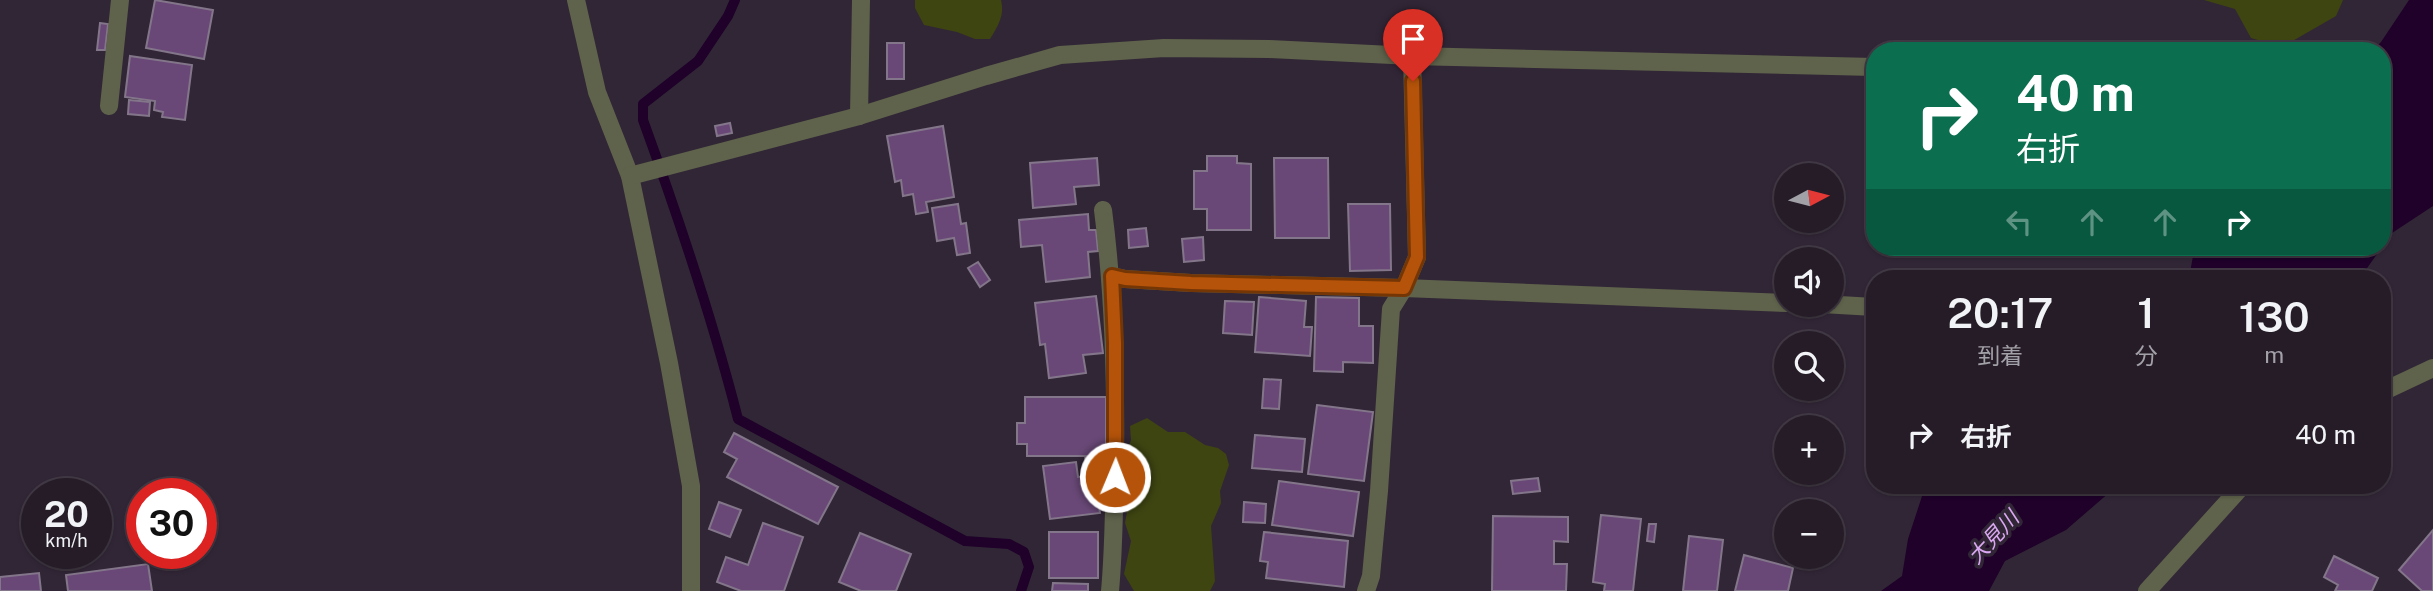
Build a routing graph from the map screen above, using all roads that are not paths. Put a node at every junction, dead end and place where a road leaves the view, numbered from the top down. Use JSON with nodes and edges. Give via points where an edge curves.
{"nodes":[{"id":1,"x":120,"y":0,"type":"edge"},
{"id":2,"x":576,"y":0,"type":"edge"},
{"id":3,"x":861,"y":0,"type":"edge"},
{"id":4,"x":1412,"y":56,"type":"junction"},
{"id":5,"x":1866,"y":67,"type":"edge"},
{"id":6,"x":109,"y":106,"type":"dead end"},
{"id":7,"x":859,"y":116,"type":"junction"},
{"id":8,"x":630,"y":176,"type":"junction"},
{"id":9,"x":1103,"y":210,"type":"dead end"},
{"id":10,"x":1112,"y":276,"type":"junction"},
{"id":11,"x":1404,"y":288,"type":"junction"},
{"id":12,"x":1774,"y":302,"type":"edge"},
{"id":13,"x":1844,"y":305,"type":"edge"},
{"id":14,"x":1866,"y":307,"type":"edge"},
{"id":15,"x":2433,"y":368,"type":"edge"},
{"id":16,"x":2391,"y":388,"type":"edge"},
{"id":17,"x":2235,"y":494,"type":"edge"},
{"id":18,"x":691,"y":591,"type":"edge"},
{"id":19,"x":1110,"y":591,"type":"edge"},
{"id":20,"x":1366,"y":591,"type":"edge"},
{"id":21,"x":2147,"y":591,"type":"edge"}],
"edges":[{"from":1,"to":6,"type":"street"},
{"from":2,"to":8,"type":"street","via":[[597,92]]},
{"from":3,"to":7,"type":"street"},
{"from":4,"to":5,"type":"street"},
{"from":4,"to":7,"type":"street","via":[[1164,48],[1060,55]]},
{"from":4,"to":11,"type":"street","via":[[1417,257]]},
{"from":7,"to":8,"type":"street"},
{"from":8,"to":18,"type":"street","via":[[691,486]]},
{"from":9,"to":10,"type":"street"},
{"from":10,"to":11,"type":"street"},
{"from":10,"to":19,"type":"street","via":[[1115,427]]},
{"from":11,"to":12,"type":"street"},
{"from":11,"to":20,"type":"street","via":[[1391,309],[1371,576]]},
{"from":13,"to":14,"type":"street"},
{"from":15,"to":16,"type":"street"},
{"from":17,"to":21,"type":"street"}]}
